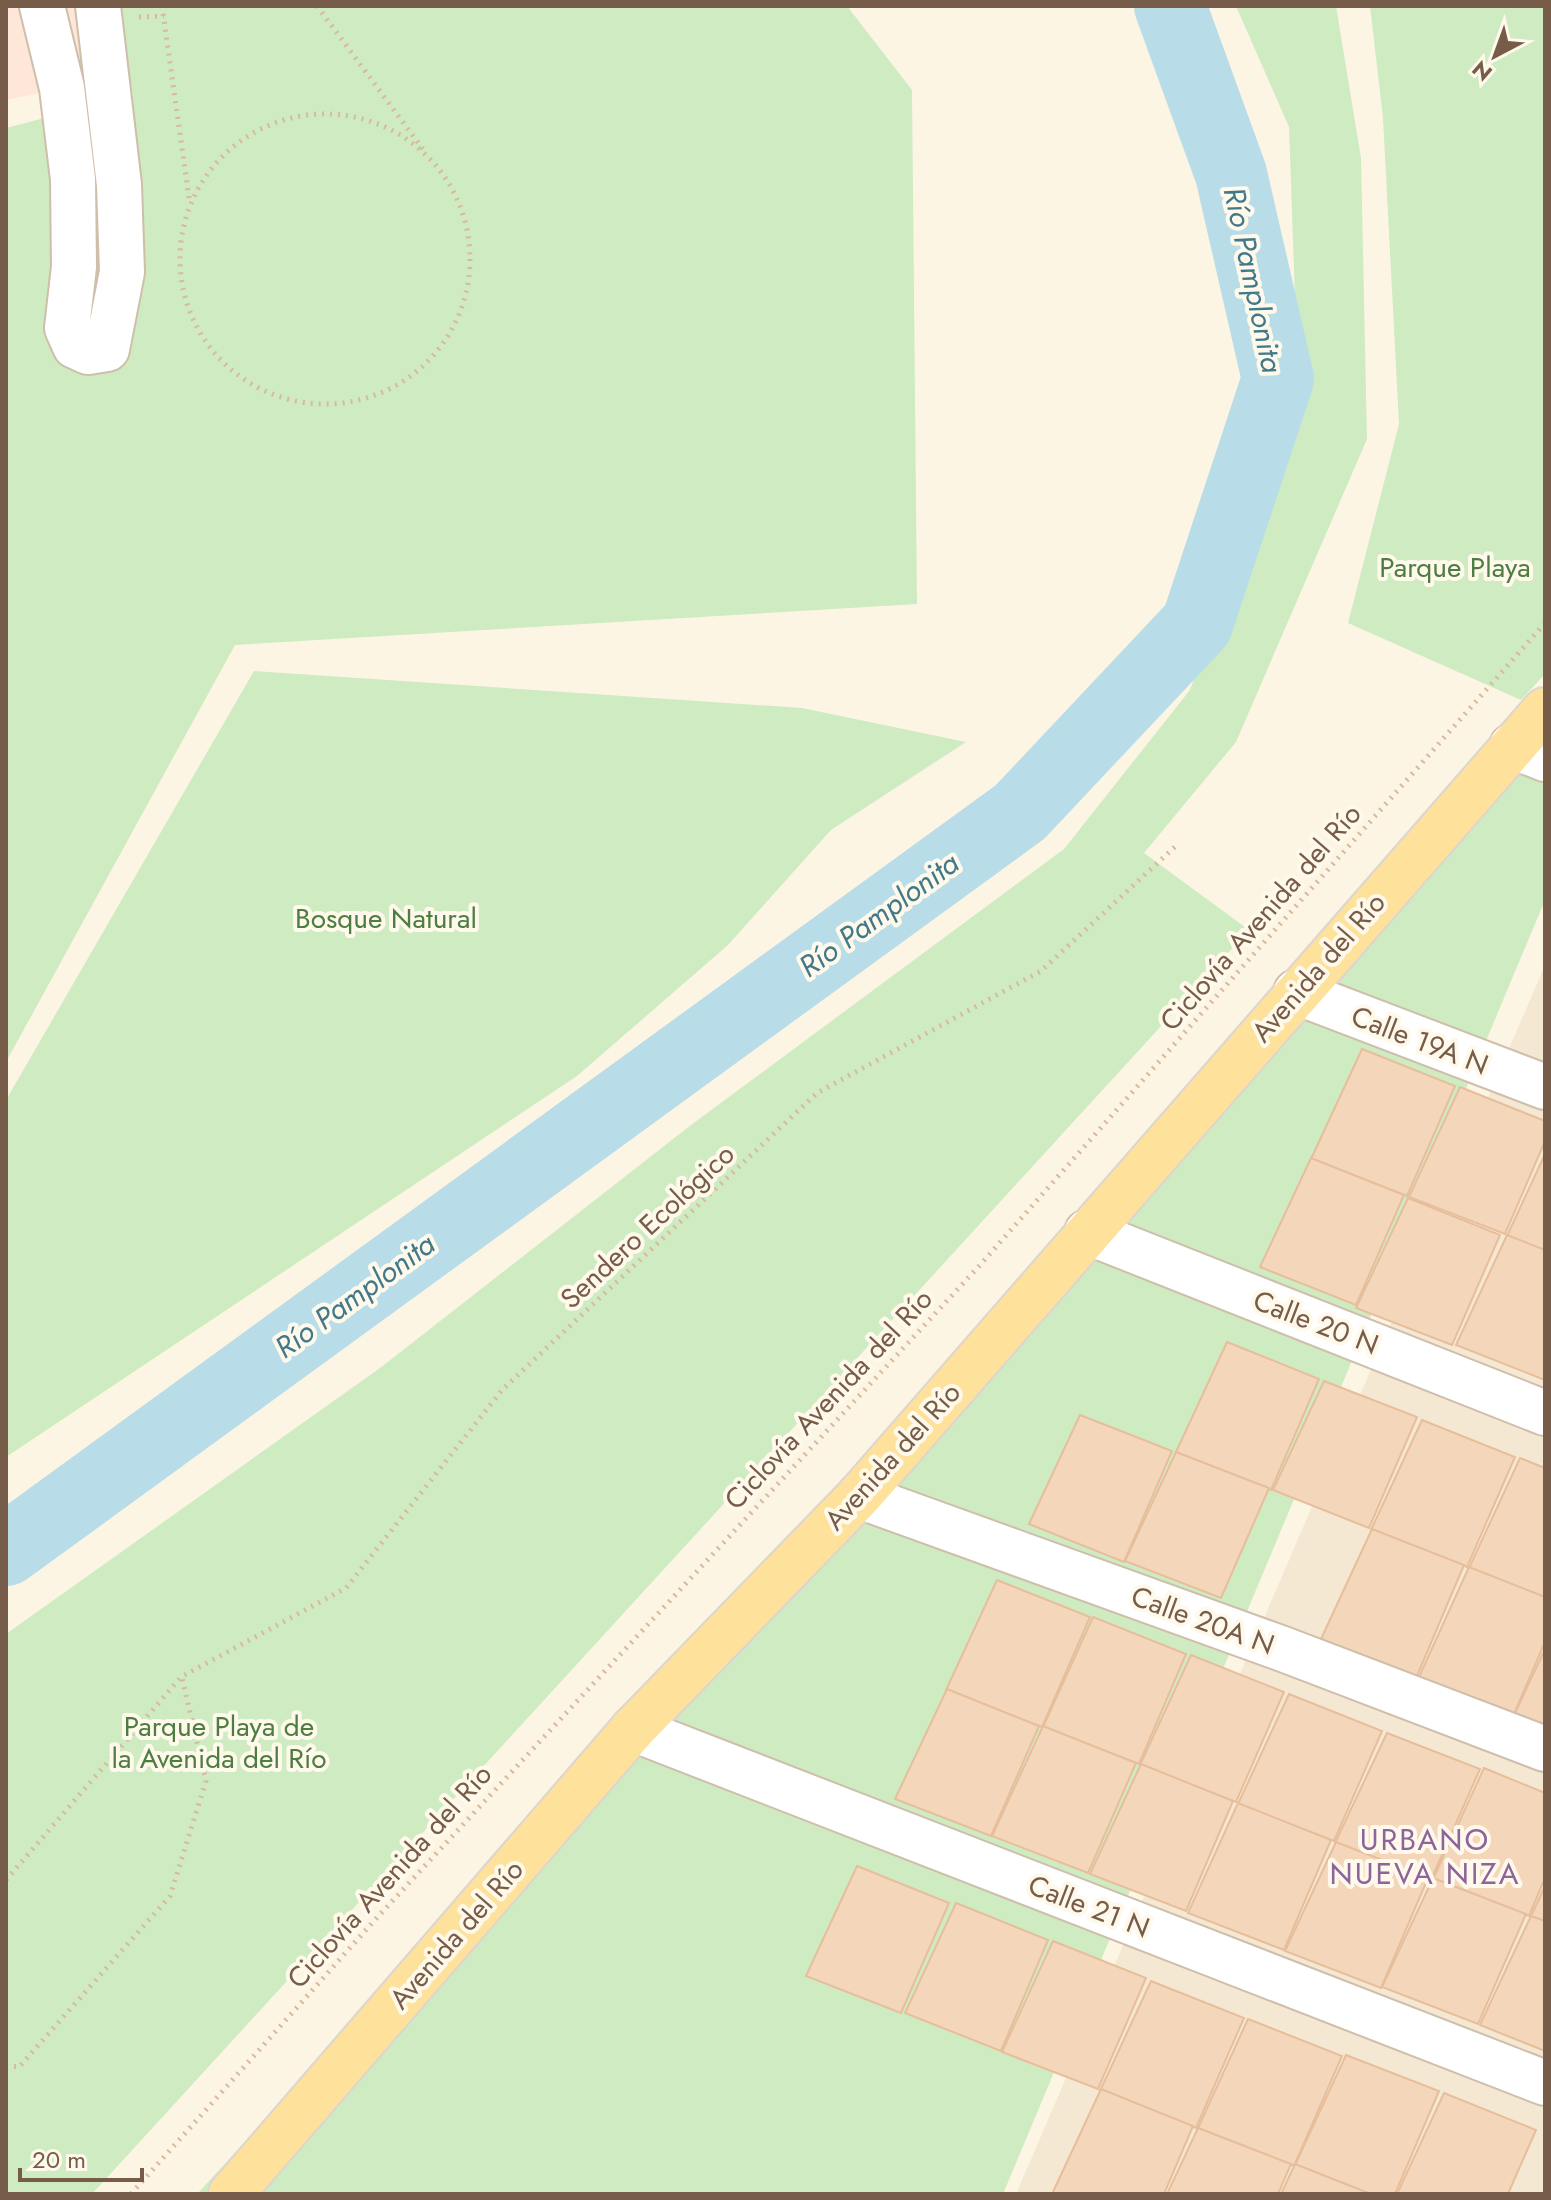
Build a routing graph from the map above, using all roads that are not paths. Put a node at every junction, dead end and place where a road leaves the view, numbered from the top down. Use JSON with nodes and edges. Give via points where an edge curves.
{"nodes":[{"id":1,"x":42,"y":6,"type":"edge"},
{"id":2,"x":98,"y":6,"type":"edge"},
{"id":3,"x":1545,"y":710,"type":"edge"},
{"id":4,"x":1529,"y":752,"type":"edge"},
{"id":5,"x":1296,"y":992,"type":"junction"},
{"id":6,"x":1545,"y":1087,"type":"edge"},
{"id":7,"x":1087,"y":1232,"type":"junction"},
{"id":8,"x":1545,"y":1413,"type":"edge"},
{"id":9,"x":859,"y":1496,"type":"junction"},
{"id":10,"x":633,"y":1729,"type":"junction"},
{"id":11,"x":1545,"y":1749,"type":"edge"},
{"id":12,"x":1545,"y":2083,"type":"edge"},
{"id":13,"x":231,"y":2194,"type":"edge"}],
"edges":[{"from":1,"to":2,"type":"street","via":[[62,88],[73,179],[74,267],[67,328],[75,346],[88,352],[107,349],[122,272],[117,171]]},
{"from":3,"to":4,"type":"main road","name":"Avenida del Río"},
{"from":4,"to":5,"type":"main road","name":"Avenida del Río"},
{"from":5,"to":6,"type":"street","name":"Calle 19A N"},
{"from":5,"to":7,"type":"main road","name":"Avenida del Río"},
{"from":7,"to":8,"type":"street","name":"Calle 20 N"},
{"from":7,"to":9,"type":"main road","name":"Avenida del Río"},
{"from":9,"to":10,"type":"main road","name":"Avenida del Río"},
{"from":9,"to":11,"type":"street","name":"Calle 20A N"},
{"from":10,"to":12,"type":"street","name":"Calle 21 N"},
{"from":10,"to":13,"type":"main road","name":"Avenida del Río"}]}
